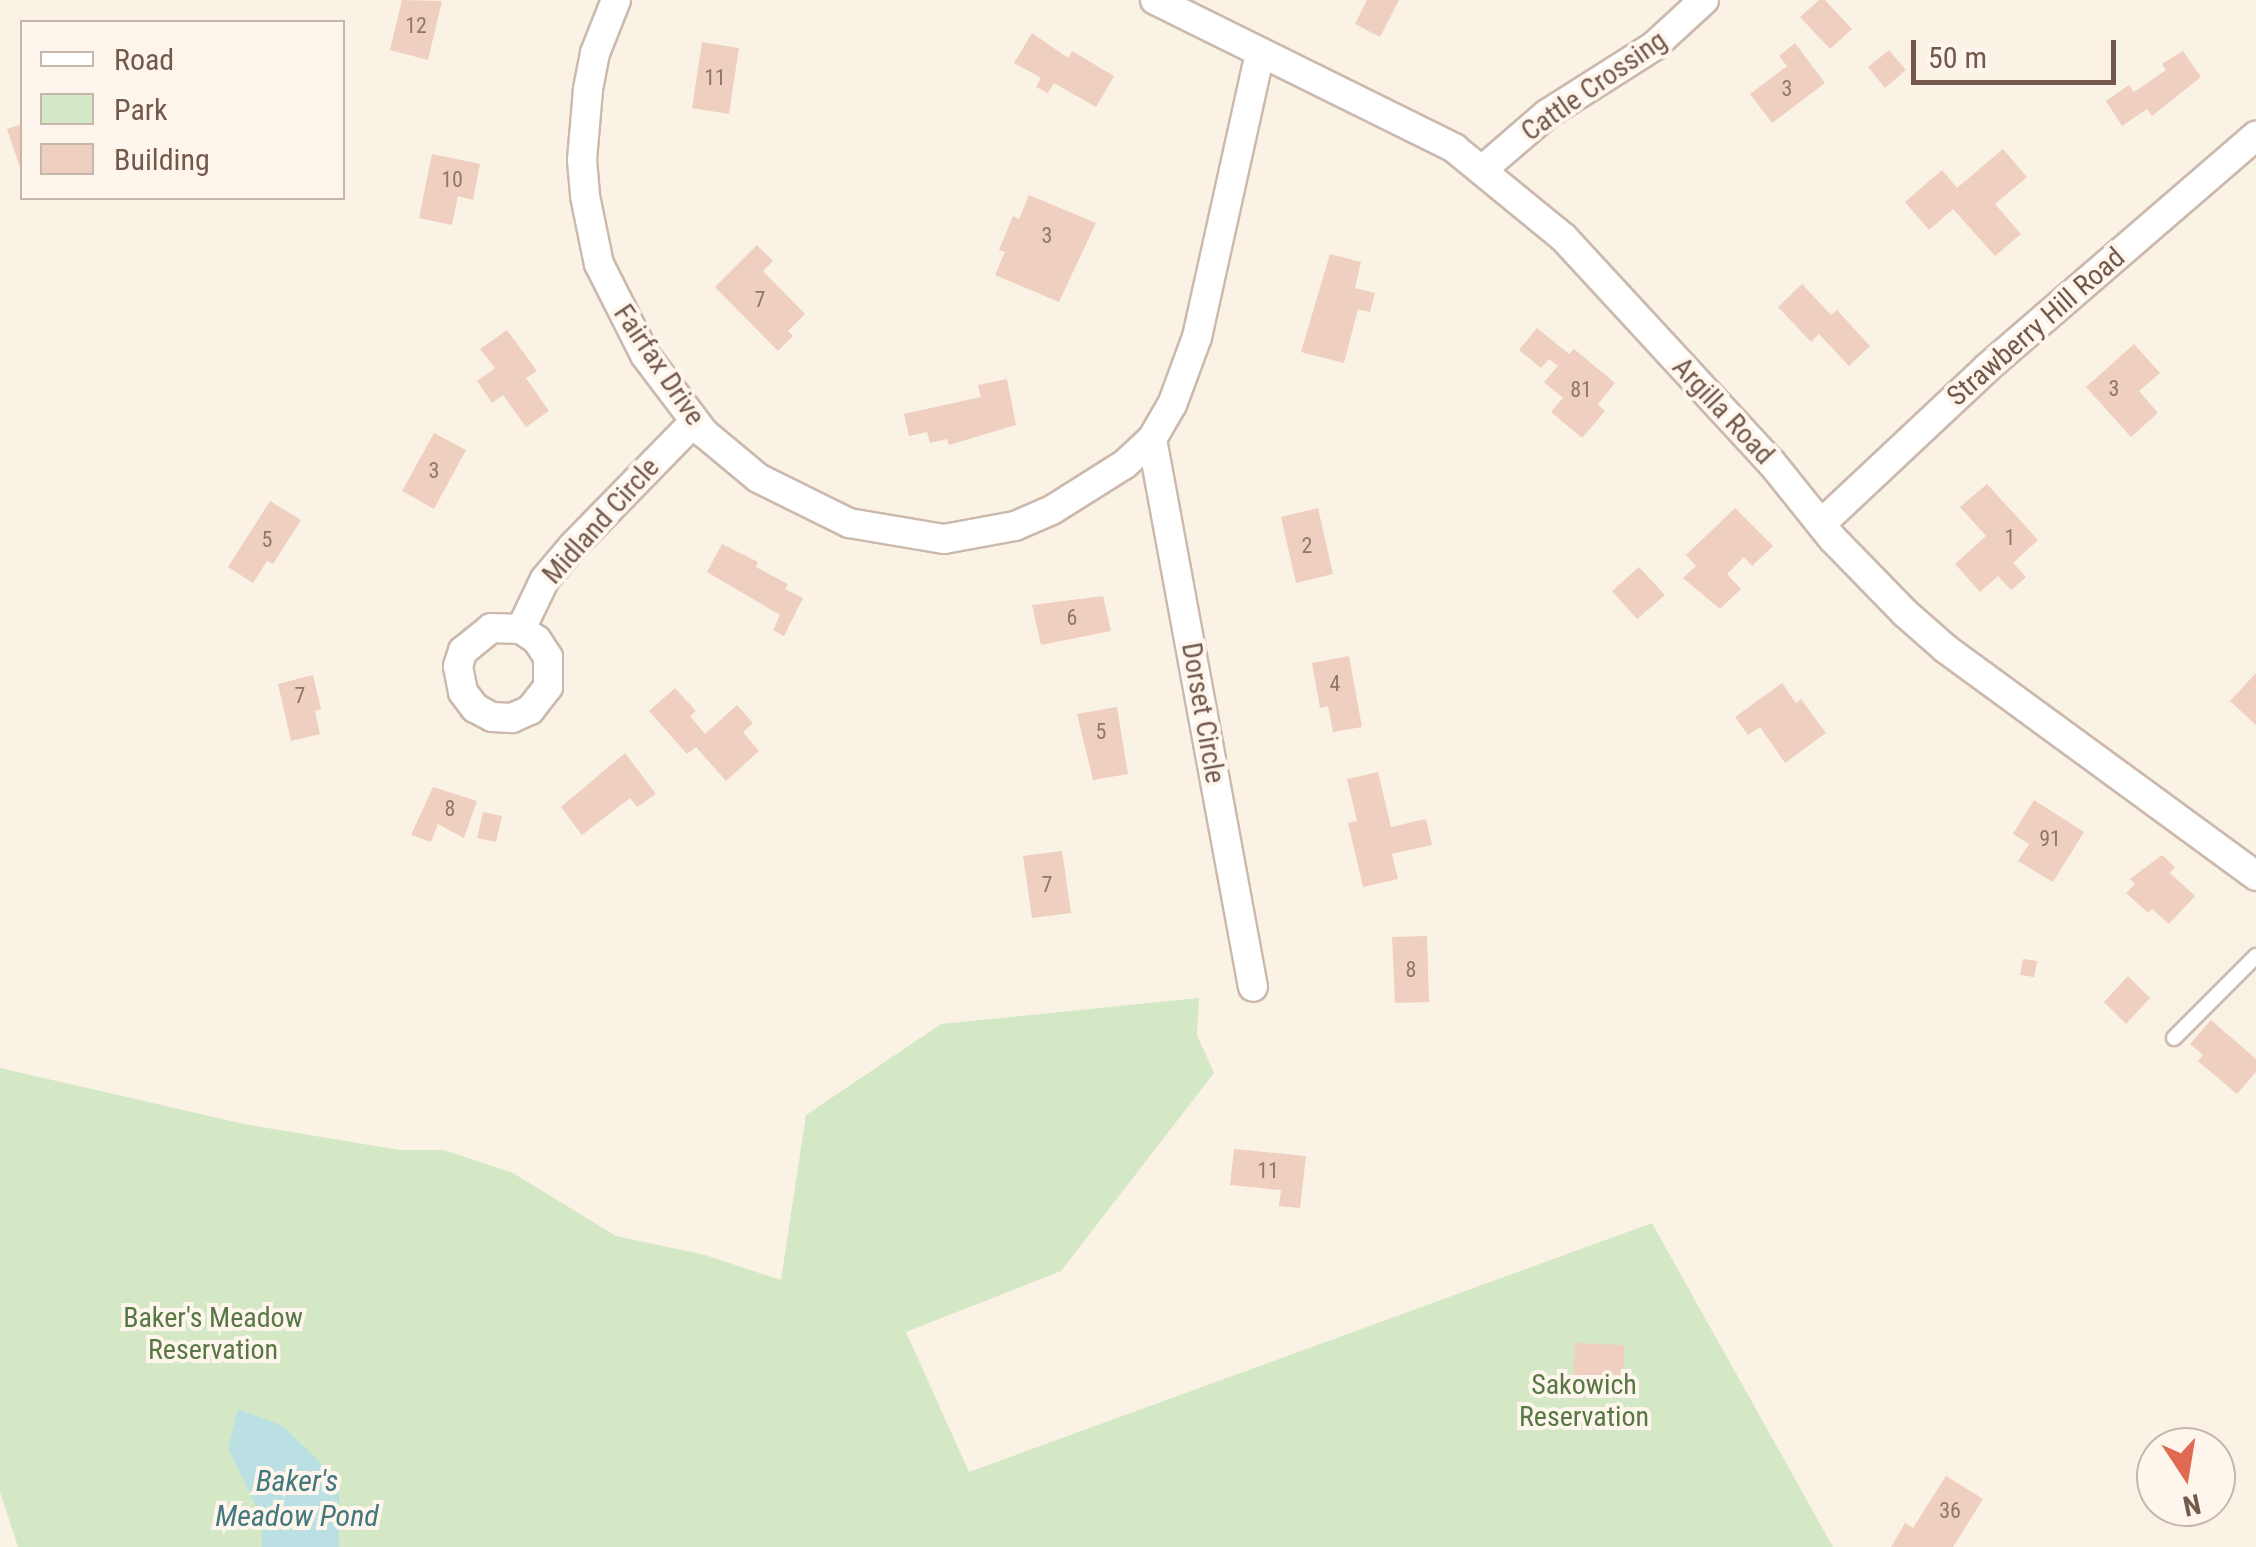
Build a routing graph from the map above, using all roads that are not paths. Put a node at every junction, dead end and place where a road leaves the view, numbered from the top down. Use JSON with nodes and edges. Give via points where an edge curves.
{"nodes":[{"id":1,"x":616,"y":0,"type":"edge"},
{"id":2,"x":1155,"y":0,"type":"edge"},
{"id":3,"x":1704,"y":0,"type":"edge"},
{"id":4,"x":1260,"y":53,"type":"junction"},
{"id":5,"x":2256,"y":136,"type":"edge"},
{"id":6,"x":1482,"y":170,"type":"junction"},
{"id":7,"x":694,"y":422,"type":"junction"},
{"id":8,"x":1152,"y":439,"type":"junction"},
{"id":9,"x":1821,"y":524,"type":"junction"},
{"id":10,"x":520,"y":629,"type":"dead end"},
{"id":11,"x":2256,"y":876,"type":"edge"},
{"id":12,"x":2256,"y":956,"type":"edge"},
{"id":13,"x":1253,"y":987,"type":"dead end"},
{"id":14,"x":2174,"y":1038,"type":"dead end"}],
"edges":[{"from":1,"to":7,"type":"street","name":"Fairfax Drive","via":[[595,53],[584,124],[590,230],[628,326]]},
{"from":2,"to":4,"type":"street","name":"Argilla Road"},
{"from":3,"to":6,"type":"street","name":"Cattle Crossing","via":[[1654,46],[1547,114]]},
{"from":4,"to":6,"type":"street","name":"Argilla Road","via":[[1454,148]]},
{"from":4,"to":8,"type":"street","name":"Fairfax Drive","via":[[1197,337]]},
{"from":5,"to":9,"type":"street","name":"Strawberry Hill Road","via":[[1988,366]]},
{"from":6,"to":9,"type":"street","name":"Argilla Road","via":[[1564,238]]},
{"from":7,"to":8,"type":"street","name":"Fairfax Drive","via":[[731,460],[814,509],[880,531],[944,539],[1015,526],[1052,510]]},
{"from":7,"to":10,"type":"street","name":"Midland Circle","via":[[572,546],[544,580]]},
{"from":8,"to":13,"type":"street","name":"Dorset Circle"},
{"from":9,"to":11,"type":"street","name":"Argilla Road","via":[[1946,649]]},
{"from":12,"to":14,"type":"lane"}]}
